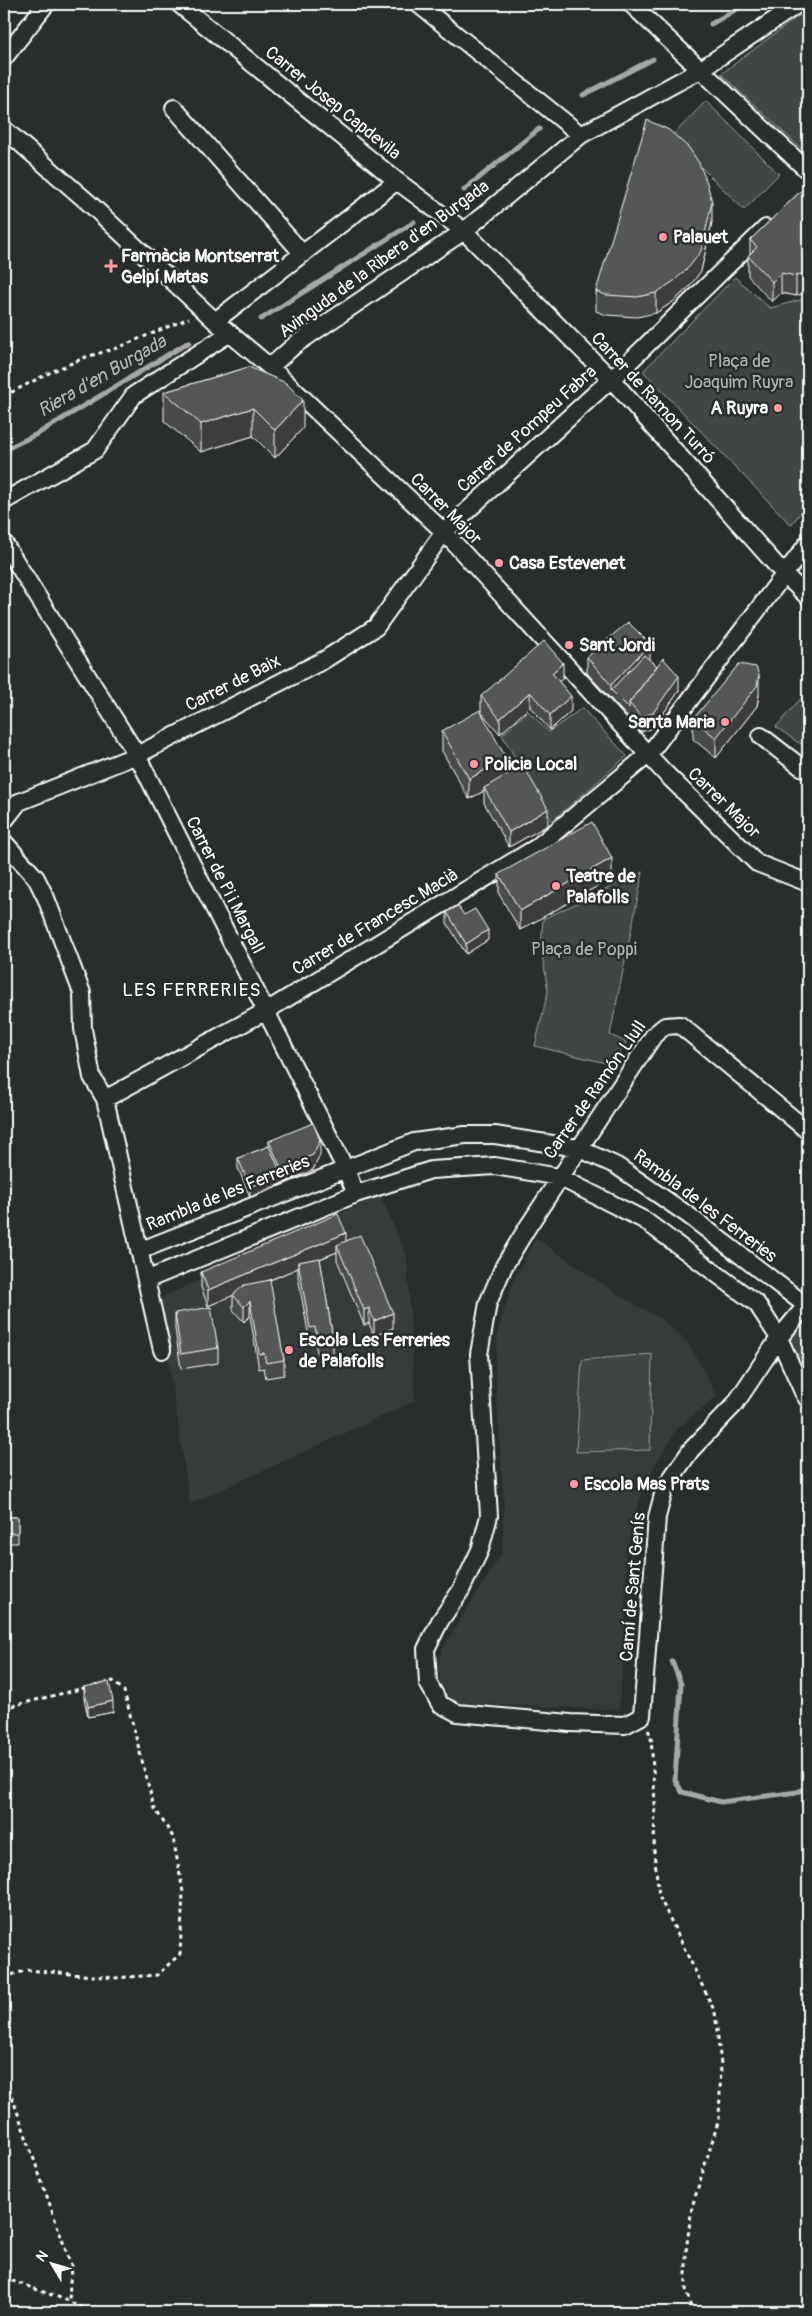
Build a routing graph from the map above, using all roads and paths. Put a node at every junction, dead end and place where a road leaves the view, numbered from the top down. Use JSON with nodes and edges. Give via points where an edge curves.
{"nodes":[{"id":1,"x":46,"y":4,"type":"edge"},
{"id":2,"x":179,"y":4,"type":"edge"},
{"id":3,"x":418,"y":4,"type":"edge"},
{"id":4,"x":631,"y":4,"type":"edge"},
{"id":5,"x":798,"y":4,"type":"edge"},
{"id":6,"x":4,"y":58,"type":"edge"},
{"id":7,"x":700,"y":70,"type":"junction"},
{"id":8,"x":174,"y":108,"type":"dead end"},
{"id":9,"x":4,"y":129,"type":"edge"},
{"id":10,"x":581,"y":135,"type":"junction"},
{"id":11,"x":808,"y":171,"type":"edge"},
{"id":12,"x":397,"y":181,"type":"junction"},
{"id":13,"x":778,"y":216,"type":"edge"},
{"id":14,"x":464,"y":231,"type":"junction"},
{"id":15,"x":303,"y":254,"type":"junction"},
{"id":16,"x":211,"y":317,"type":"junction"},
{"id":17,"x":230,"y":333,"type":"junction"},
{"id":18,"x":270,"y":367,"type":"junction"},
{"id":19,"x":611,"y":379,"type":"junction"},
{"id":20,"x":4,"y":396,"type":"edge"},
{"id":21,"x":4,"y":501,"type":"edge"},
{"id":22,"x":444,"y":532,"type":"junction"},
{"id":23,"x":4,"y":543,"type":"edge"},
{"id":24,"x":808,"y":543,"type":"edge"},
{"id":25,"x":785,"y":575,"type":"junction"},
{"id":26,"x":808,"y":598,"type":"edge"},
{"id":27,"x":761,"y":736,"type":"dead end"},
{"id":28,"x":137,"y":754,"type":"junction"},
{"id":29,"x":648,"y":754,"type":"junction"},
{"id":30,"x":808,"y":770,"type":"edge"},
{"id":31,"x":4,"y":821,"type":"edge"},
{"id":32,"x":4,"y":842,"type":"edge"},
{"id":33,"x":808,"y":883,"type":"edge"},
{"id":34,"x":266,"y":1011,"type":"junction"},
{"id":35,"x":106,"y":1099,"type":"junction"},
{"id":36,"x":808,"y":1131,"type":"edge"},
{"id":37,"x":578,"y":1148,"type":"junction"},
{"id":38,"x":345,"y":1168,"type":"junction"},
{"id":39,"x":559,"y":1176,"type":"junction"},
{"id":40,"x":356,"y":1194,"type":"junction"},
{"id":41,"x":138,"y":1251,"type":"junction"},
{"id":42,"x":146,"y":1280,"type":"junction"},
{"id":43,"x":807,"y":1305,"type":"edge"},
{"id":44,"x":779,"y":1338,"type":"junction"},
{"id":45,"x":162,"y":1350,"type":"dead end"},
{"id":46,"x":808,"y":1400,"type":"edge"},
{"id":47,"x":104,"y":1683,"type":"edge"},
{"id":48,"x":95,"y":1685,"type":"edge"},
{"id":49,"x":4,"y":1708,"type":"edge"},
{"id":50,"x":642,"y":1716,"type":"junction"},
{"id":51,"x":4,"y":1977,"type":"edge"},
{"id":52,"x":4,"y":2074,"type":"edge"},
{"id":53,"x":4,"y":2278,"type":"edge"},
{"id":54,"x":69,"y":2301,"type":"junction"},
{"id":55,"x":90,"y":2312,"type":"edge"},
{"id":56,"x":692,"y":2312,"type":"edge"}],
"edges":[{"from":1,"to":6,"type":"street"},
{"from":2,"to":12,"type":"street","name":"Carrer Josep Capdevila"},
{"from":3,"to":10,"type":"street"},
{"from":4,"to":7,"type":"street"},
{"from":5,"to":7,"type":"street","name":"Avinguda de la Ribera d'en Burgada"},
{"from":7,"to":10,"type":"street","name":"Avinguda de la Ribera d'en Burgada"},
{"from":7,"to":11,"type":"street"},
{"from":8,"to":15,"type":"street"},
{"from":9,"to":16,"type":"street","name":"Carrer Major"},
{"from":10,"to":14,"type":"street","name":"Avinguda de la Ribera d'en Burgada"},
{"from":12,"to":14,"type":"street","name":"Carrer Josep Capdevila"},
{"from":12,"to":15,"type":"street"},
{"from":13,"to":19,"type":"street","name":"Carrer de Pompeu Fabra"},
{"from":14,"to":18,"type":"street","name":"Avinguda de la Ribera d'en Burgada","via":[[296,344]]},
{"from":14,"to":19,"type":"street","name":"Carrer de Ramon Turró"},
{"from":15,"to":16,"type":"street"},
{"from":16,"to":17,"type":"street","name":"Carrer Major"},
{"from":16,"to":20,"type":"path","via":[[170,325],[117,348],[86,357]]},
{"from":17,"to":18,"type":"street","name":"Carrer Major"},
{"from":17,"to":21,"type":"street","via":[[134,395],[95,450]]},
{"from":18,"to":22,"type":"street","name":"Carrer Major"},
{"from":19,"to":22,"type":"street","name":"Carrer de Pompeu Fabra"},
{"from":19,"to":25,"type":"street","name":"Carrer de Ramon Turró"},
{"from":22,"to":28,"type":"street","name":"Carrer de Baix","via":[[376,627],[324,660]]},
{"from":22,"to":29,"type":"street","name":"Carrer Major"},
{"from":23,"to":28,"type":"street","name":"Carrer de Pi i Margall"},
{"from":24,"to":25,"type":"street","name":"Carrer de Francesc Macià"},
{"from":25,"to":26,"type":"street","name":"Carrer de Ramon Turró"},
{"from":25,"to":29,"type":"street","name":"Carrer de Francesc Macià"},
{"from":27,"to":30,"type":"street"},
{"from":28,"to":31,"type":"street","name":"Carrer de Baix","via":[[19,802]]},
{"from":28,"to":34,"type":"street","name":"Carrer de Pi i Margall"},
{"from":29,"to":33,"type":"street","name":"Carrer Major","via":[[757,863]]},
{"from":29,"to":34,"type":"street","name":"Carrer de Francesc Macià","via":[[537,848]]},
{"from":32,"to":35,"type":"street","via":[[36,878],[46,898],[82,993],[83,1029],[92,1077]]},
{"from":34,"to":35,"type":"street","name":"Carrer de Francesc Macià"},
{"from":34,"to":38,"type":"street","name":"Carrer de Pi i Margall"},
{"from":35,"to":41,"type":"street"},
{"from":36,"to":37,"type":"street","name":"Carrer de Ramón Llull","via":[[680,1025],[665,1026],[654,1035]]},
{"from":37,"to":38,"type":"street","name":"Rambla de les Ferreries","via":[[495,1135],[466,1135],[414,1142]]},
{"from":37,"to":39,"type":"street","name":"Carrer de Ramón Llull"},
{"from":37,"to":43,"type":"street","name":"Rambla de les Ferreries","via":[[617,1166]]},
{"from":38,"to":40,"type":"street","name":"Carrer de Pi i Margall"},
{"from":38,"to":41,"type":"street","name":"Rambla de les Ferreries"},
{"from":39,"to":40,"type":"street","via":[[495,1166],[431,1170]]},
{"from":39,"to":44,"type":"street","via":[[644,1220],[718,1274],[757,1304]]},
{"from":39,"to":50,"type":"street","name":"Carrer de Ramón Llull","via":[[504,1266],[488,1303],[479,1354],[489,1516],[480,1550],[426,1649],[428,1683],[440,1704],[457,1713],[570,1723],[625,1724]]},
{"from":40,"to":42,"type":"street"},
{"from":41,"to":42,"type":"street","name":"Rambla de les Ferreries"},
{"from":42,"to":45,"type":"street","name":"Rambla de les Ferreries"},
{"from":43,"to":44,"type":"street","name":"Camí de Sant Genís"},
{"from":44,"to":46,"type":"street"},
{"from":44,"to":50,"type":"street","name":"Camí de Sant Genís","via":[[735,1404],[691,1450],[665,1487],[657,1518]]},
{"from":47,"to":51,"type":"path","via":[[113,1681],[124,1691],[154,1807],[173,1837],[183,1892],[180,1954],[157,1975],[114,1978],[28,1970]]},
{"from":48,"to":49,"type":"path"},
{"from":50,"to":56,"type":"path","via":[[651,1736],[654,1852],[659,1896],[715,2012],[721,2064],[719,2119],[692,2207],[686,2251],[686,2289]]},
{"from":52,"to":54,"type":"path","via":[[71,2265]]},
{"from":53,"to":54,"type":"path"},
{"from":54,"to":55,"type":"path"}]}
